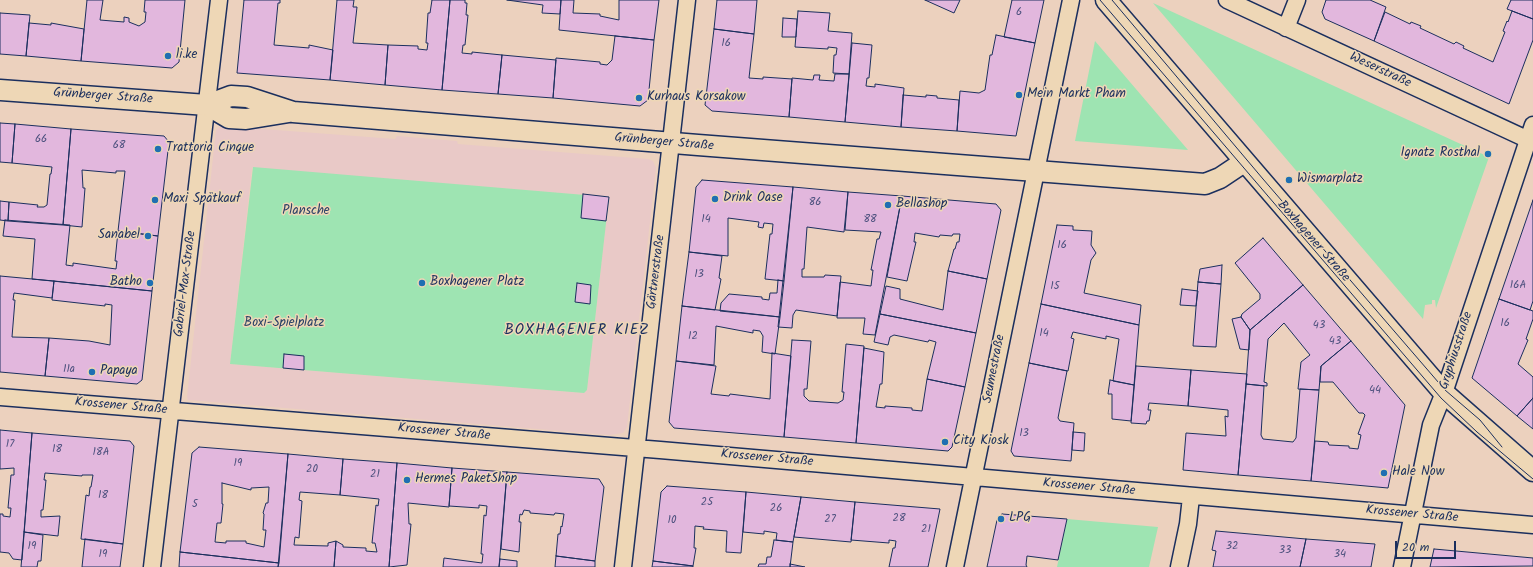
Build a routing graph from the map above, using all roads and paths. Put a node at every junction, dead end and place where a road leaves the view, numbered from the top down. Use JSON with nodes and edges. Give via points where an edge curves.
{"nodes":[{"id":1,"x":219,"y":0,"type":"edge"},
{"id":2,"x":687,"y":0,"type":"edge"},
{"id":3,"x":1071,"y":0,"type":"edge"},
{"id":4,"x":1106,"y":0,"type":"edge"},
{"id":5,"x":1226,"y":0,"type":"edge"},
{"id":6,"x":1296,"y":0,"type":"edge"},
{"id":7,"x":1286,"y":28,"type":"junction"},
{"id":8,"x":0,"y":90,"type":"edge"},
{"id":9,"x":207,"y":105,"type":"junction"},
{"id":10,"x":1531,"y":135,"type":"edge"},
{"id":11,"x":672,"y":143,"type":"junction"},
{"id":12,"x":1244,"y":162,"type":"junction"},
{"id":13,"x":1035,"y":172,"type":"junction"},
{"id":14,"x":1444,"y":393,"type":"junction"},
{"id":15,"x":0,"y":397,"type":"edge"},
{"id":16,"x":171,"y":411,"type":"junction"},
{"id":17,"x":637,"y":448,"type":"junction"},
{"id":18,"x":1533,"y":472,"type":"edge"},
{"id":19,"x":973,"y":477,"type":"junction"},
{"id":20,"x":1191,"y":497,"type":"junction"},
{"id":21,"x":1413,"y":515,"type":"junction"},
{"id":22,"x":1533,"y":525,"type":"edge"},
{"id":23,"x":152,"y":567,"type":"edge"},
{"id":24,"x":623,"y":567,"type":"edge"},
{"id":25,"x":955,"y":567,"type":"edge"},
{"id":26,"x":1179,"y":567,"type":"edge"},
{"id":27,"x":1402,"y":567,"type":"edge"}],
"edges":[{"from":1,"to":9,"type":"street","name":"Gabriel-Max-Straße"},
{"from":2,"to":11,"type":"street","name":"Gärtnerstraße"},
{"from":3,"to":13,"type":"street"},
{"from":4,"to":12,"type":"street","name":"Boxhagener Straße"},
{"from":5,"to":7,"type":"street","name":"Weserstraße"},
{"from":6,"to":7,"type":"street"},
{"from":7,"to":10,"type":"street","name":"Weserstraße"},
{"from":8,"to":9,"type":"street","name":"Grünberger Straße"},
{"from":9,"to":11,"type":"street","name":"Grünberger Straße","via":[[230,96],[247,98],[293,112]]},
{"from":9,"to":16,"type":"street","name":"Gabriel-Max-Straße"},
{"from":10,"to":14,"type":"street","name":"Gryphiusstraße"},
{"from":11,"to":13,"type":"street","name":"Grünberger Straße"},
{"from":11,"to":17,"type":"street","name":"Gärtnerstraße"},
{"from":12,"to":13,"type":"street","via":[[1220,178],[1205,184]]},
{"from":12,"to":14,"type":"street","name":"Boxhagener Straße"},
{"from":13,"to":19,"type":"street","name":"Seumestraße"},
{"from":14,"to":18,"type":"street","name":"Boxhagener Straße"},
{"from":14,"to":21,"type":"street","name":"Gryphiusstraße","via":[[1431,425]]},
{"from":15,"to":16,"type":"street","name":"Krossener Straße"},
{"from":16,"to":17,"type":"street","name":"Krossener Straße"},
{"from":16,"to":23,"type":"street","name":"Gabriel-Max-Straße"},
{"from":17,"to":19,"type":"street","name":"Krossener Straße"},
{"from":17,"to":24,"type":"street","name":"Gärtnerstraße"},
{"from":19,"to":20,"type":"street","name":"Krossener Straße"},
{"from":19,"to":25,"type":"street","name":"Seumestraße"},
{"from":20,"to":21,"type":"street","name":"Krossener Straße"},
{"from":20,"to":26,"type":"street"},
{"from":21,"to":22,"type":"street","name":"Krossener Straße"},
{"from":21,"to":27,"type":"street","name":"Gryphiusstraße"}]}
